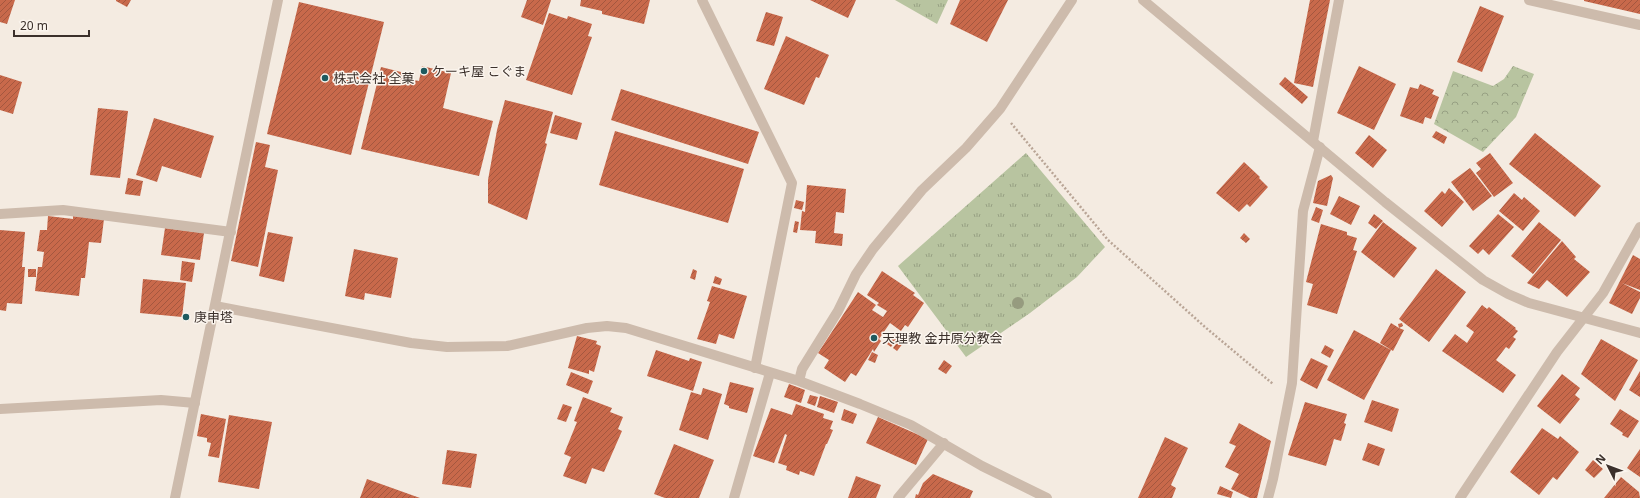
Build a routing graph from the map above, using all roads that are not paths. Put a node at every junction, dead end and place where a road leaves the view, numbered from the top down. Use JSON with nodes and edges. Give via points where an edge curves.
{"nodes":[{"id":1,"x":278,"y":0,"type":"edge"},
{"id":2,"x":702,"y":0,"type":"edge"},
{"id":3,"x":1072,"y":0,"type":"edge"},
{"id":4,"x":1143,"y":0,"type":"edge"},
{"id":5,"x":1339,"y":0,"type":"edge"},
{"id":6,"x":1529,"y":0,"type":"edge"},
{"id":7,"x":1640,"y":25,"type":"edge"},
{"id":8,"x":1317,"y":144,"type":"junction"},
{"id":9,"x":0,"y":214,"type":"edge"},
{"id":10,"x":1640,"y":228,"type":"edge"},
{"id":11,"x":231,"y":232,"type":"junction"},
{"id":12,"x":215,"y":306,"type":"junction"},
{"id":13,"x":1584,"y":318,"type":"junction"},
{"id":14,"x":1640,"y":334,"type":"edge"},
{"id":15,"x":755,"y":368,"type":"junction"},
{"id":16,"x":770,"y":373,"type":"junction"},
{"id":17,"x":799,"y":381,"type":"junction"},
{"id":18,"x":195,"y":403,"type":"junction"},
{"id":19,"x":0,"y":409,"type":"edge"},
{"id":20,"x":944,"y":443,"type":"junction"},
{"id":21,"x":175,"y":498,"type":"edge"},
{"id":22,"x":734,"y":498,"type":"edge"},
{"id":23,"x":898,"y":498,"type":"edge"},
{"id":24,"x":1047,"y":498,"type":"edge"},
{"id":25,"x":1268,"y":498,"type":"edge"},
{"id":26,"x":1460,"y":498,"type":"edge"}],
"edges":[{"from":1,"to":11,"type":"street"},
{"from":2,"to":15,"type":"street","via":[[792,183]]},
{"from":3,"to":17,"type":"street","via":[[998,111],[966,148],[922,190],[856,274],[838,310],[802,369]]},
{"from":4,"to":8,"type":"street"},
{"from":5,"to":8,"type":"street"},
{"from":6,"to":7,"type":"street"},
{"from":8,"to":13,"type":"street","via":[[1483,280],[1529,303]]},
{"from":8,"to":25,"type":"street","via":[[1303,211],[1292,383]]},
{"from":9,"to":11,"type":"street","via":[[63,210]]},
{"from":10,"to":13,"type":"street","via":[[1603,293]]},
{"from":11,"to":12,"type":"street"},
{"from":12,"to":15,"type":"street","via":[[411,343],[447,347],[507,346],[607,326],[626,328]]},
{"from":12,"to":18,"type":"street"},
{"from":13,"to":14,"type":"street"},
{"from":13,"to":26,"type":"street","via":[[1557,352]]},
{"from":15,"to":16,"type":"street"},
{"from":16,"to":17,"type":"street"},
{"from":16,"to":22,"type":"street"},
{"from":17,"to":20,"type":"street","via":[[911,425]]},
{"from":18,"to":19,"type":"street","via":[[162,400]]},
{"from":18,"to":21,"type":"street"},
{"from":20,"to":23,"type":"street"},
{"from":20,"to":24,"type":"street","via":[[982,466]]}]}
